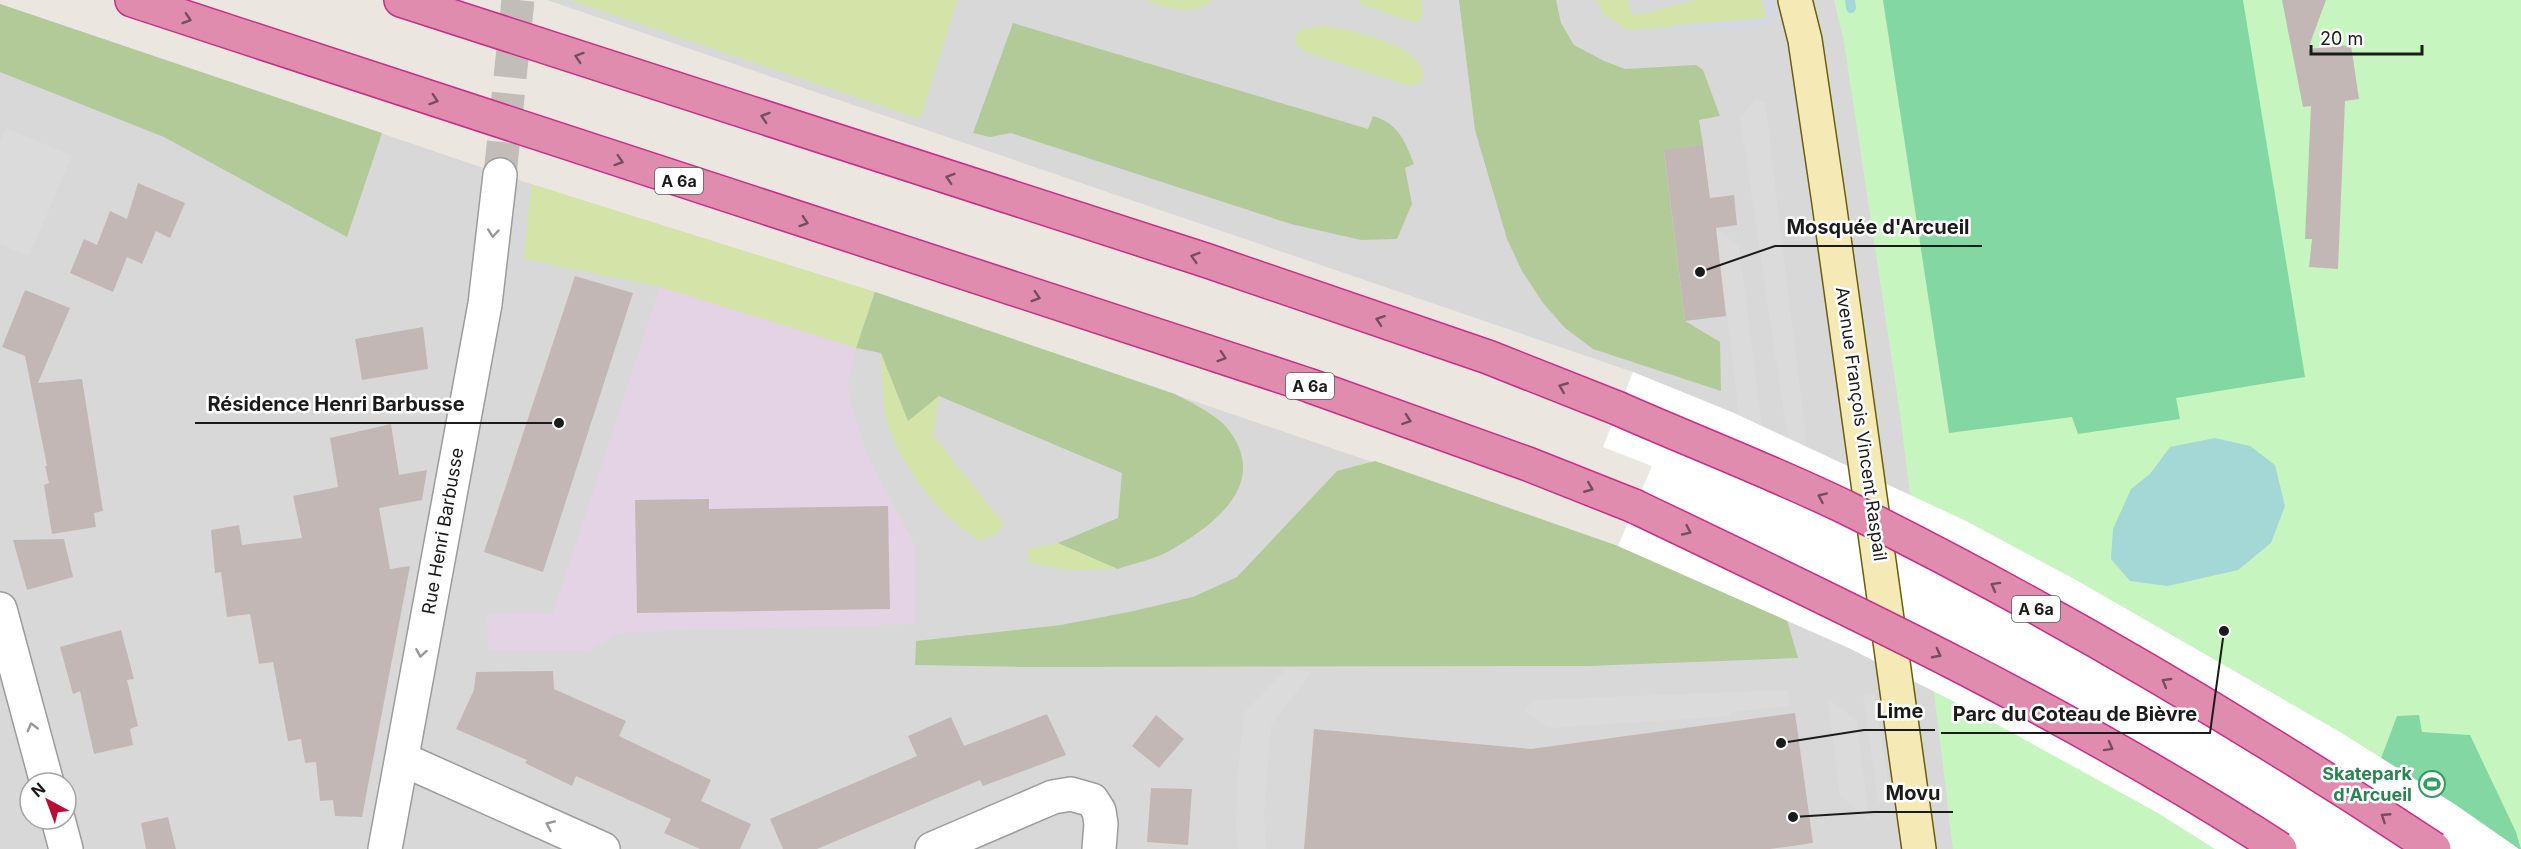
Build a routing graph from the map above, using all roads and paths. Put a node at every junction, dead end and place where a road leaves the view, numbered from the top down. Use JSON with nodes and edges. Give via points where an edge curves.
{"nodes":[{"id":1,"x":132,"y":0,"type":"edge"},
{"id":2,"x":401,"y":0,"type":"edge"},
{"id":3,"x":1795,"y":0,"type":"edge"},
{"id":4,"x":500,"y":175,"type":"tunnel mouth"},
{"id":5,"x":0,"y":609,"type":"edge"},
{"id":6,"x":402,"y":759,"type":"junction"},
{"id":7,"x":44,"y":771,"type":"edge"},
{"id":8,"x":61,"y":831,"type":"edge"},
{"id":9,"x":66,"y":849,"type":"edge"},
{"id":10,"x":385,"y":849,"type":"edge"},
{"id":11,"x":603,"y":849,"type":"edge"},
{"id":12,"x":932,"y":849,"type":"edge"},
{"id":13,"x":1099,"y":849,"type":"edge"},
{"id":14,"x":1919,"y":849,"type":"edge"},
{"id":15,"x":2280,"y":849,"type":"edge"},
{"id":16,"x":2434,"y":849,"type":"edge"}],
"edges":[{"from":1,"to":15,"type":"highway","number":"A 6a","one_way":true,"bridge":true,"via":[[1308,385],[1634,506],[2041,708]]},
{"from":16,"to":2,"type":"highway","number":"A 6a","one_way":true,"bridge":true,"via":[[2178,689],[1967,571],[1847,508],[1617,408],[1488,357],[1205,260]]},
{"from":3,"to":14,"type":"main road","name":"Avenue François Vincent Raspail","via":[[1805,40],[1830,204]]},
{"from":4,"to":6,"type":"street","name":"Rue Henri Barbusse","one_way":true,"via":[[485,304]]},
{"from":7,"to":5,"type":"street","one_way":true},
{"from":6,"to":10,"type":"street","name":"Rue Henri Barbusse"},
{"from":11,"to":6,"type":"street","one_way":true},
{"from":8,"to":9,"type":"street"},
{"from":12,"to":13,"type":"street","via":[[1053,796],[1071,794],[1092,800],[1099,811]]}]}
